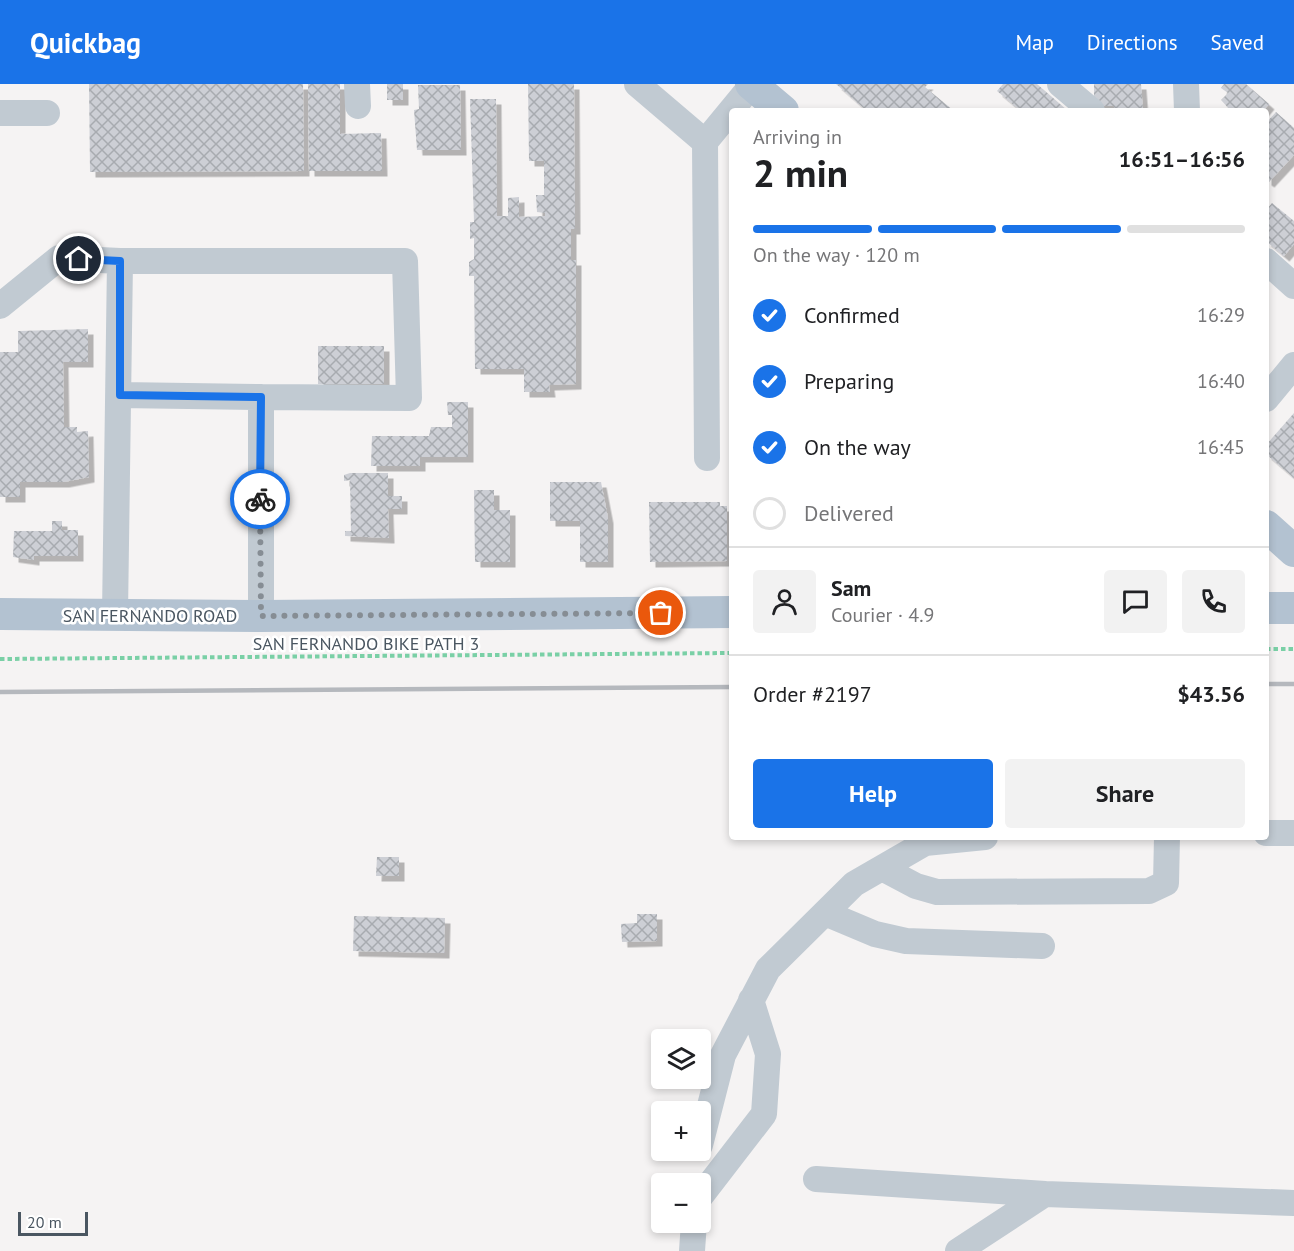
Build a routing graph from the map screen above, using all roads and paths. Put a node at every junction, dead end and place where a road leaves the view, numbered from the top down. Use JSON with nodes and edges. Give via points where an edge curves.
{"nodes":[{"id":1,"x":637,"y":84,"type":"edge"},
{"id":2,"x":752,"y":84,"type":"edge"},
{"id":3,"x":1060,"y":84,"type":"edge"},
{"id":4,"x":1186,"y":84,"type":"edge"},
{"id":5,"x":733,"y":108,"type":"edge"},
{"id":6,"x":780,"y":108,"type":"edge"},
{"id":7,"x":1088,"y":108,"type":"edge"},
{"id":8,"x":1187,"y":108,"type":"edge"},
{"id":9,"x":729,"y":112,"type":"edge"},
{"id":10,"x":0,"y":113,"type":"edge"},
{"id":11,"x":47,"y":113,"type":"dead end"},
{"id":12,"x":705,"y":142,"type":"junction"},
{"id":13,"x":120,"y":261,"type":"junction"},
{"id":14,"x":1269,"y":264,"type":"edge"},
{"id":15,"x":1294,"y":286,"type":"edge"},
{"id":16,"x":0,"y":306,"type":"edge"},
{"id":17,"x":1294,"y":365,"type":"edge"},
{"id":18,"x":120,"y":395,"type":"junction"},
{"id":19,"x":1269,"y":395,"type":"edge"},
{"id":20,"x":261,"y":397,"type":"junction"},
{"id":21,"x":707,"y":458,"type":"dead end"},
{"id":22,"x":1269,"y":529,"type":"edge"},
{"id":23,"x":1294,"y":551,"type":"edge"},
{"id":24,"x":1269,"y":608,"type":"edge"},
{"id":25,"x":1294,"y":608,"type":"edge"},
{"id":26,"x":729,"y":612,"type":"edge"},
{"id":27,"x":0,"y":614,"type":"edge"},
{"id":28,"x":116,"y":614,"type":"junction"},
{"id":29,"x":261,"y":616,"type":"junction"},
{"id":30,"x":1294,"y":649,"type":"edge"},
{"id":31,"x":1269,"y":650,"type":"edge"},
{"id":32,"x":729,"y":654,"type":"edge"},
{"id":33,"x":0,"y":659,"type":"edge"},
{"id":34,"x":1269,"y":833,"type":"edge"},
{"id":35,"x":1294,"y":833,"type":"edge"},
{"id":36,"x":955,"y":840,"type":"edge"},
{"id":37,"x":1167,"y":840,"type":"edge"},
{"id":38,"x":882,"y":868,"type":"junction"},
{"id":39,"x":825,"y":913,"type":"junction"},
{"id":40,"x":1042,"y":946,"type":"dead end"},
{"id":41,"x":751,"y":1000,"type":"junction"},
{"id":42,"x":711,"y":1102,"type":"edge"},
{"id":43,"x":816,"y":1179,"type":"dead end"},
{"id":44,"x":711,"y":1183,"type":"edge"},
{"id":45,"x":1045,"y":1194,"type":"junction"},
{"id":46,"x":1294,"y":1203,"type":"edge"},
{"id":47,"x":693,"y":1233,"type":"edge"},
{"id":48,"x":692,"y":1251,"type":"edge"},
{"id":49,"x":958,"y":1251,"type":"edge"}],
"edges":[{"from":1,"to":12,"type":"street"},
{"from":2,"to":5,"type":"street"},
{"from":2,"to":6,"type":"main road"},
{"from":3,"to":7,"type":"street"},
{"from":4,"to":8,"type":"street"},
{"from":9,"to":12,"type":"street"},
{"from":10,"to":11,"type":"street"},
{"from":12,"to":21,"type":"street"},
{"from":13,"to":16,"type":"street","via":[[59,258]]},
{"from":13,"to":18,"type":"street"},
{"from":13,"to":20,"type":"street","via":[[405,261],[409,398]]},
{"from":14,"to":15,"type":"street"},
{"from":17,"to":19,"type":"street"},
{"from":18,"to":20,"type":"street"},
{"from":18,"to":28,"type":"street"},
{"from":20,"to":29,"type":"street"},
{"from":22,"to":23,"type":"main road"},
{"from":24,"to":25,"type":"main road"},
{"from":26,"to":29,"type":"main road","name":"SAN FERNANDO ROAD"},
{"from":27,"to":28,"type":"main road","name":"SAN FERNANDO ROAD"},
{"from":28,"to":29,"type":"main road","name":"SAN FERNANDO ROAD"},
{"from":30,"to":31,"type":"path"},
{"from":32,"to":33,"type":"path","name":"SAN FERNANDO BIKE PATH 3"},
{"from":34,"to":35,"type":"street"},
{"from":36,"to":38,"type":"street","via":[[925,843]]},
{"from":37,"to":38,"type":"street","via":[[1166,883],[1149,891],[937,892]]},
{"from":38,"to":39,"type":"street","via":[[854,884]]},
{"from":39,"to":40,"type":"street","via":[[875,934],[906,941]]},
{"from":39,"to":41,"type":"street","via":[[768,969]]},
{"from":41,"to":42,"type":"street","via":[[723,1055]]},
{"from":41,"to":44,"type":"street","via":[[768,1054],[764,1114]]},
{"from":43,"to":45,"type":"street"},
{"from":45,"to":46,"type":"street"},
{"from":45,"to":49,"type":"street"},
{"from":47,"to":48,"type":"street"}]}
